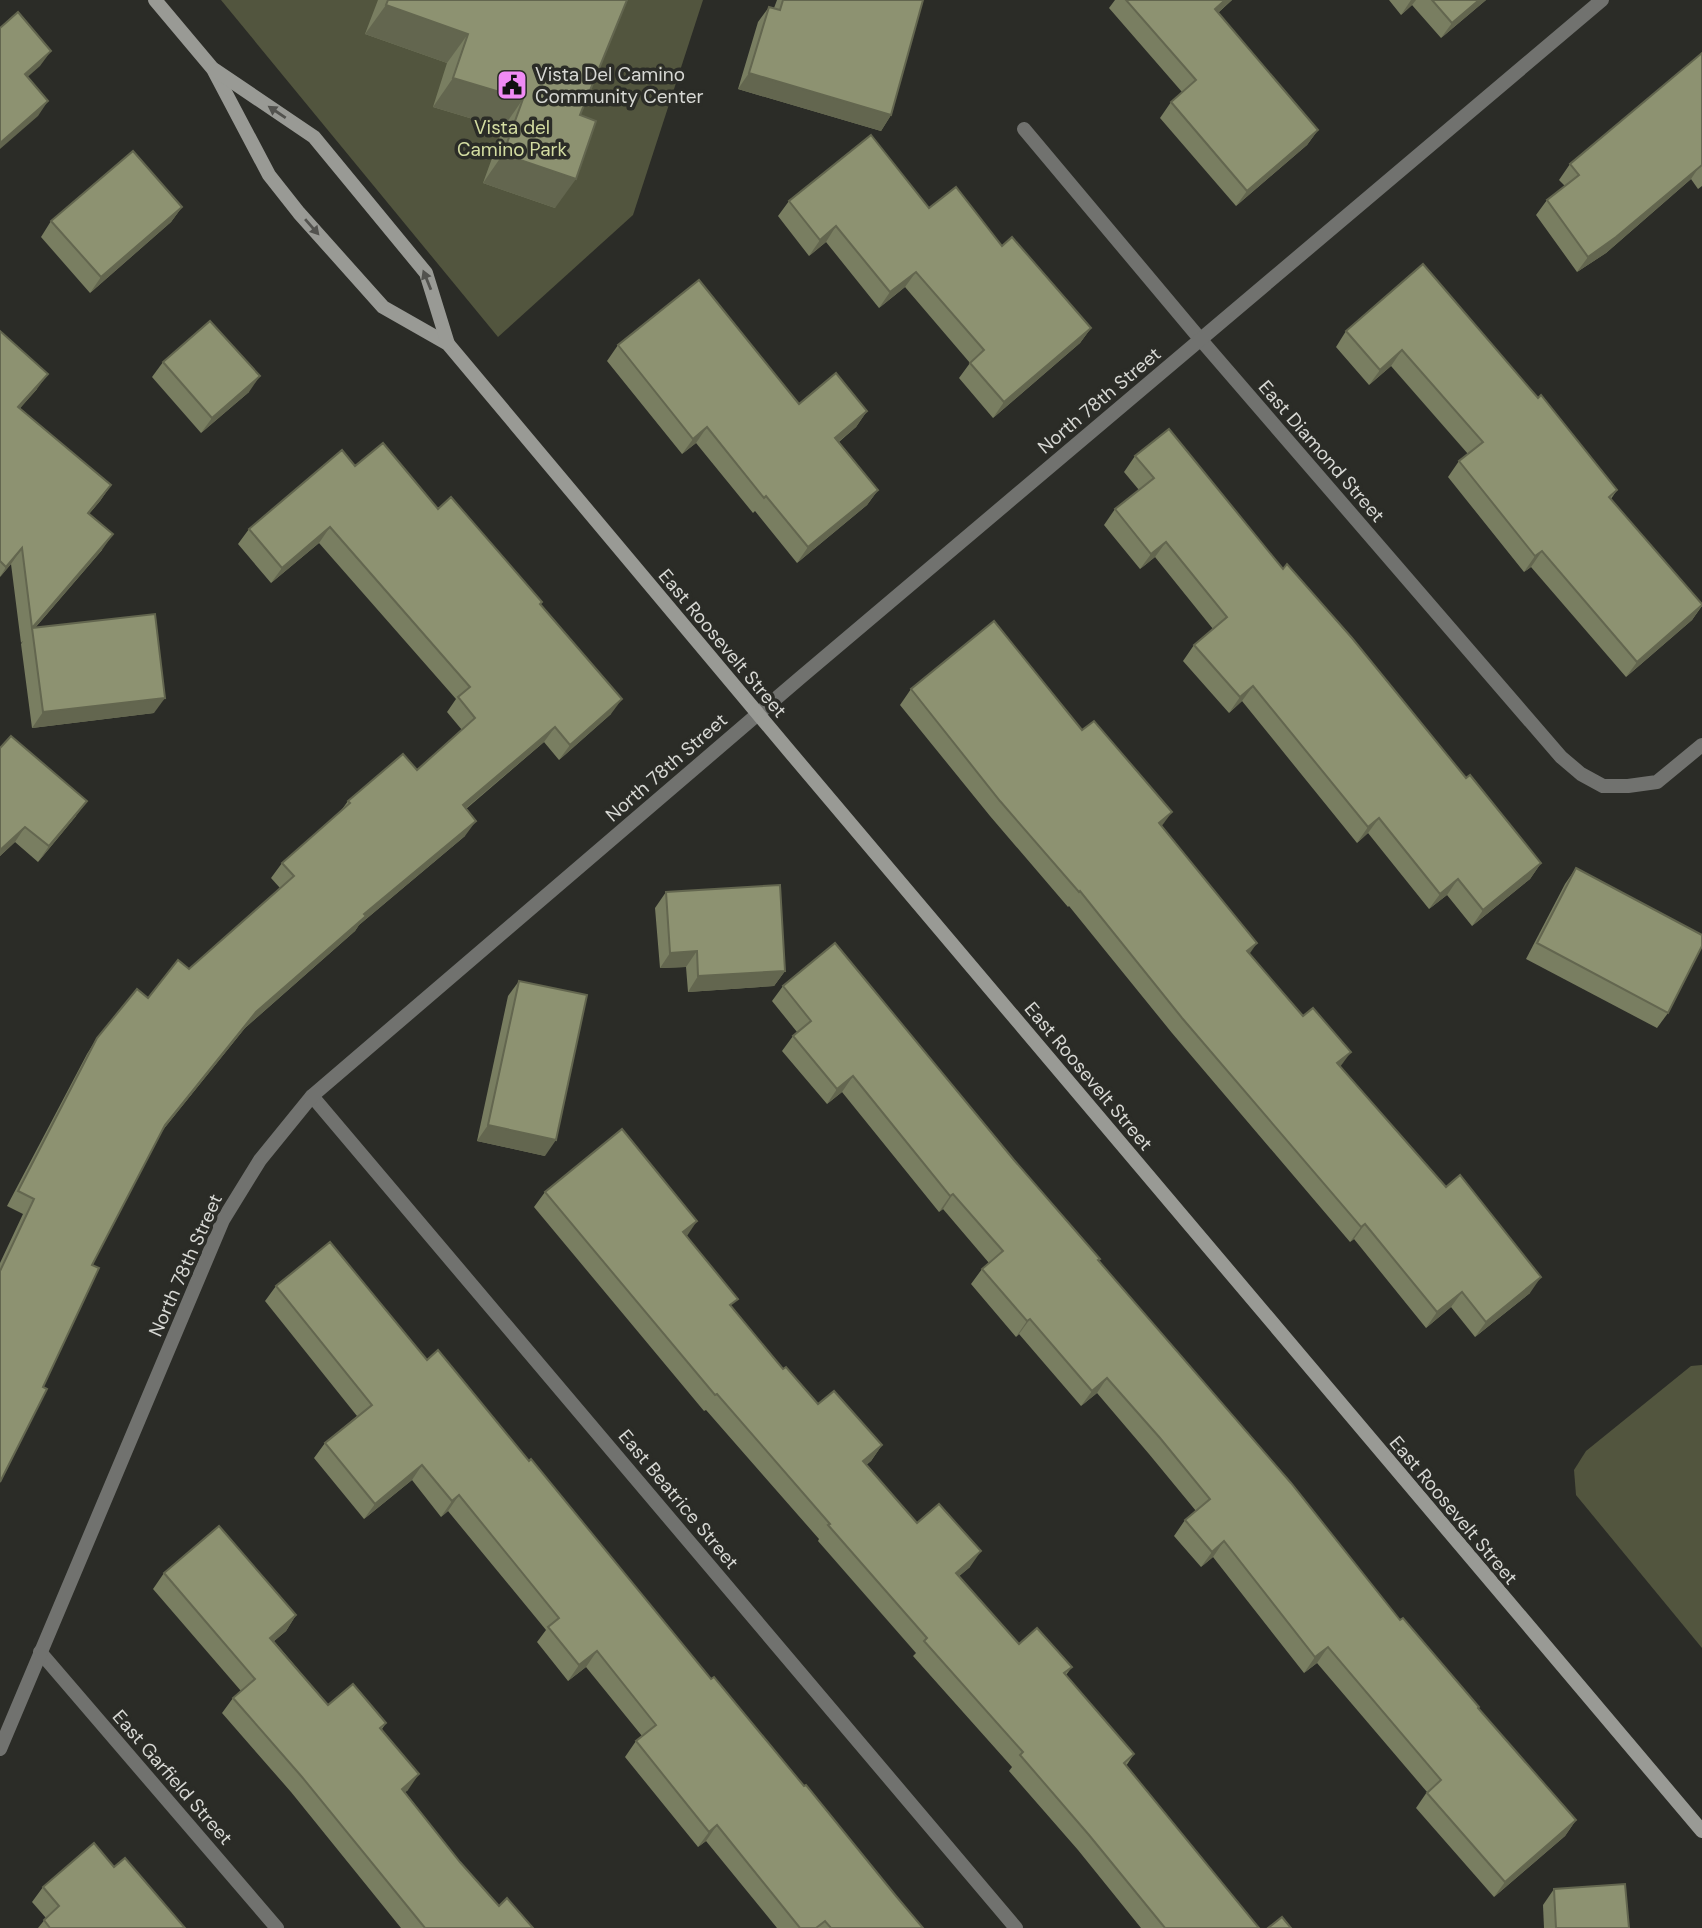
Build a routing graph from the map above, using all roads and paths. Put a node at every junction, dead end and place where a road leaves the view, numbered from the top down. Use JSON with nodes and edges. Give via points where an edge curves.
{"nodes":[{"id":1,"x":155,"y":0,"type":"edge"},
{"id":2,"x":1602,"y":0,"type":"edge"},
{"id":3,"x":213,"y":69,"type":"junction"},
{"id":4,"x":1024,"y":129,"type":"dead end"},
{"id":5,"x":1201,"y":340,"type":"junction"},
{"id":6,"x":448,"y":344,"type":"junction"},
{"id":7,"x":758,"y":714,"type":"junction"},
{"id":8,"x":1702,"y":745,"type":"edge"},
{"id":9,"x":312,"y":1096,"type":"junction"},
{"id":10,"x":40,"y":1652,"type":"junction"},
{"id":11,"x":0,"y":1749,"type":"edge"},
{"id":12,"x":1702,"y":1831,"type":"edge"},
{"id":13,"x":276,"y":1928,"type":"edge"},
{"id":14,"x":1016,"y":1928,"type":"edge"}],
"edges":[{"from":1,"to":3,"type":"street","name":"East Roosevelt Street"},
{"from":2,"to":5,"type":"street","name":"North 78th Street"},
{"from":3,"to":6,"type":"street","name":"East Roosevelt Street","one_way":true,"via":[[269,175],[299,213],[383,307]]},
{"from":6,"to":3,"type":"street","name":"East Roosevelt Street","one_way":true,"via":[[426,273],[314,137]]},
{"from":4,"to":5,"type":"street","name":"East Diamond Street"},
{"from":5,"to":7,"type":"street","name":"North 78th Street"},
{"from":5,"to":8,"type":"street","name":"East Diamond Street","via":[[1581,774],[1603,786],[1657,782]]},
{"from":6,"to":7,"type":"street","name":"East Roosevelt Street"},
{"from":7,"to":9,"type":"street","name":"North 78th Street"},
{"from":7,"to":12,"type":"street","name":"East Roosevelt Street"},
{"from":9,"to":10,"type":"street","name":"North 78th Street","via":[[260,1160],[223,1220]]},
{"from":9,"to":14,"type":"street","name":"East Beatrice Street"},
{"from":10,"to":11,"type":"street","name":"North 78th Street"},
{"from":10,"to":13,"type":"street","name":"East Garfield Street"}]}
